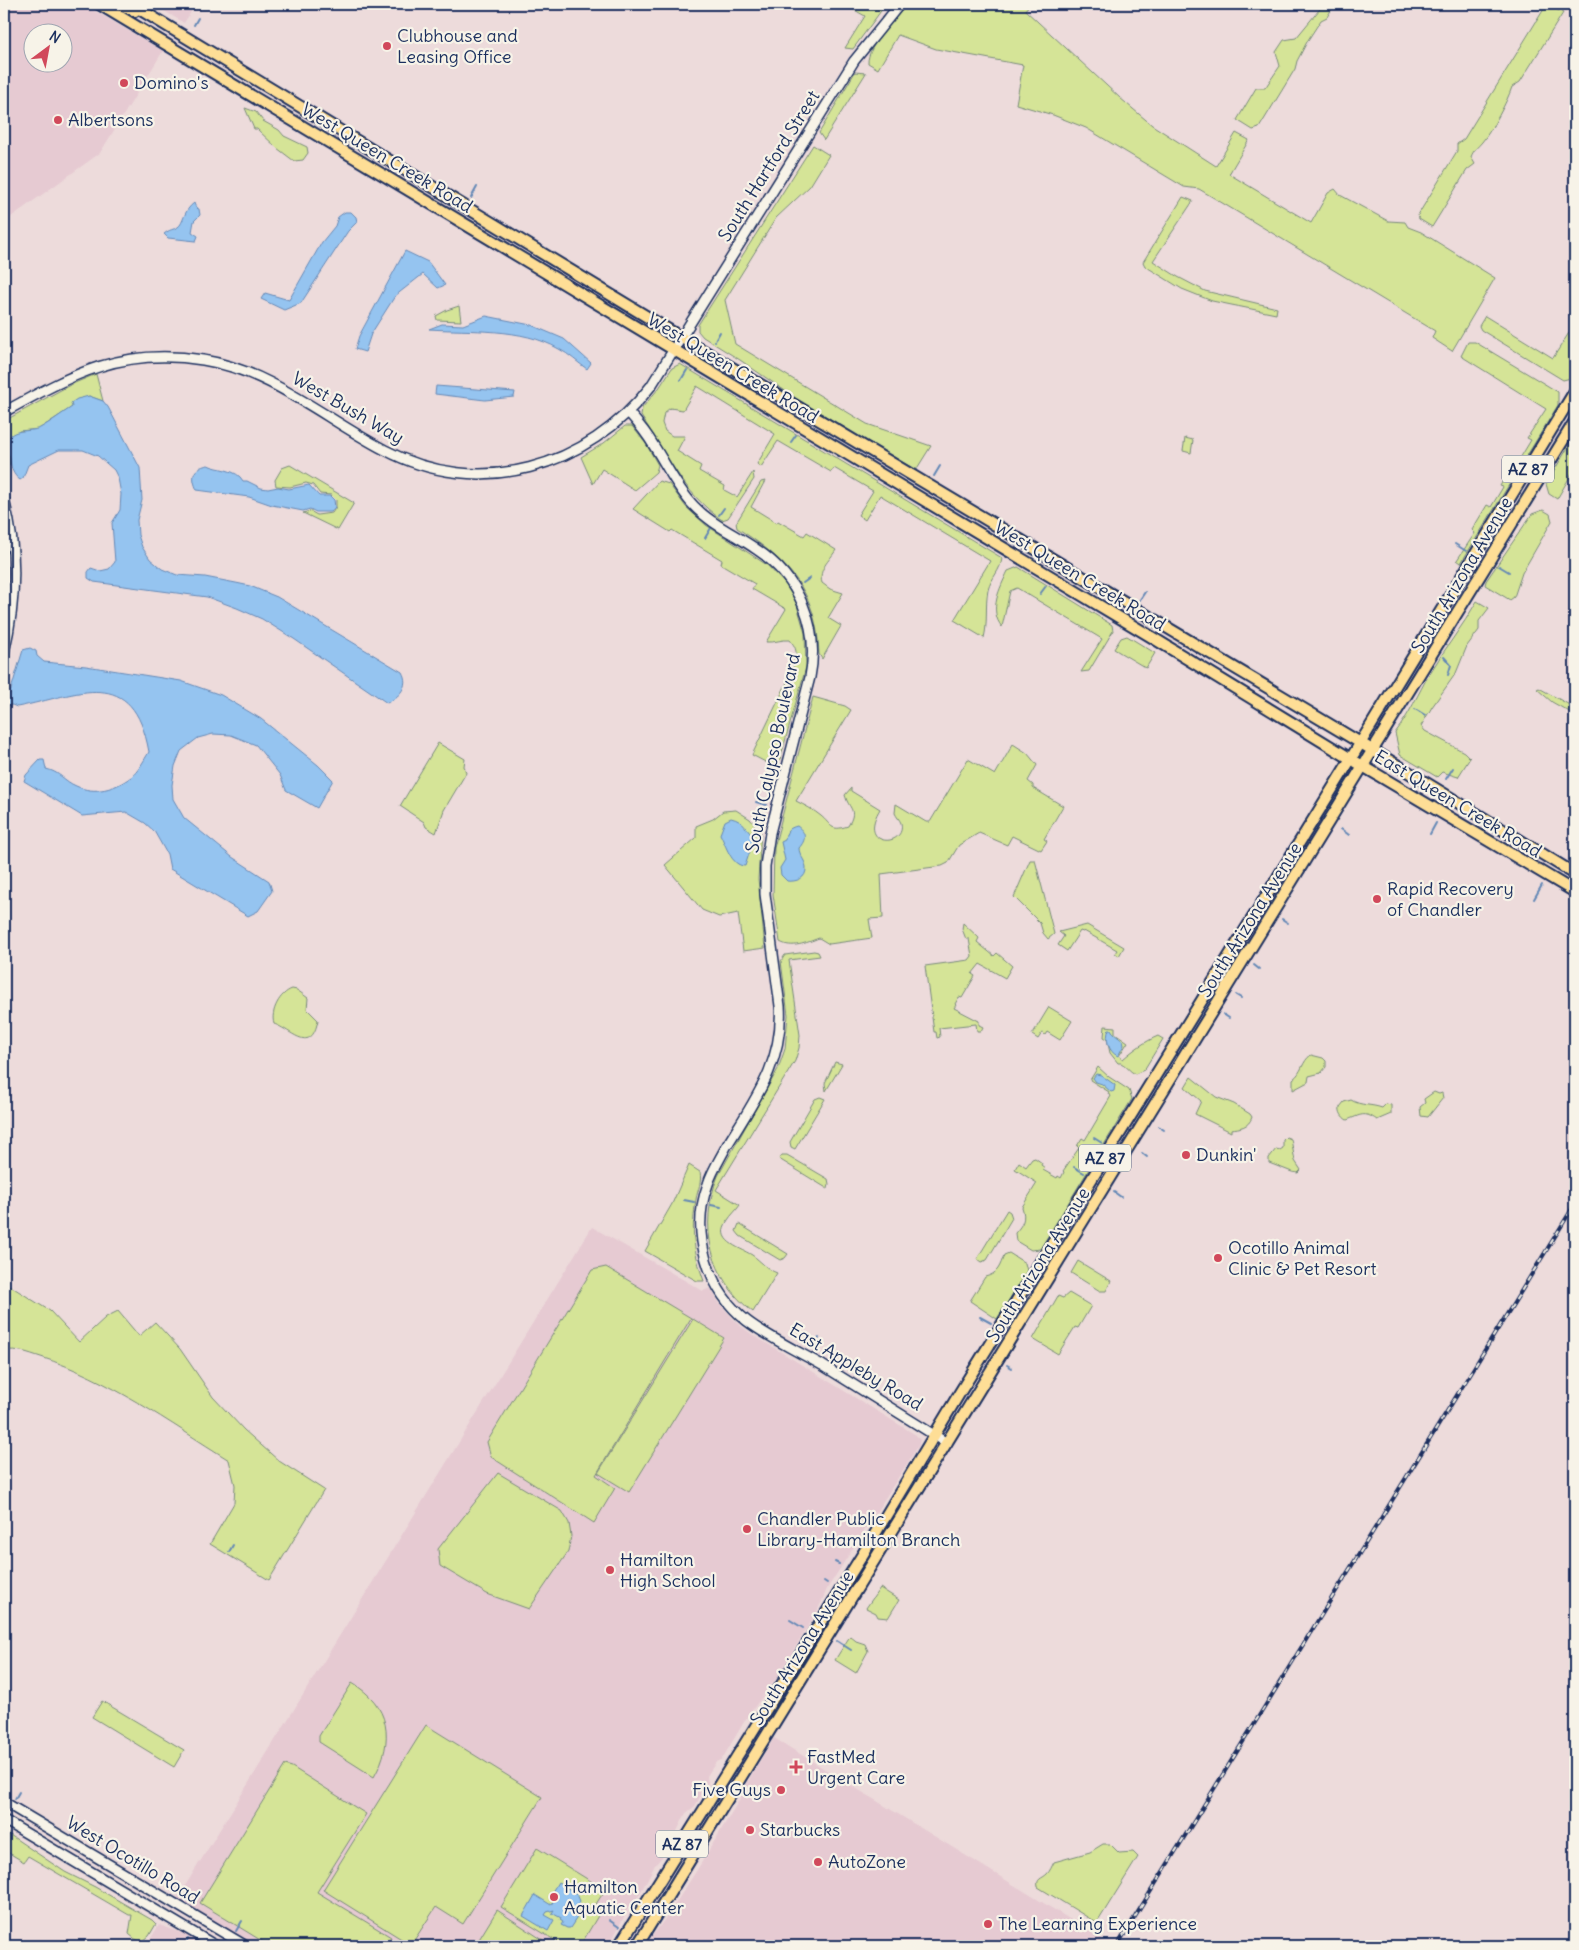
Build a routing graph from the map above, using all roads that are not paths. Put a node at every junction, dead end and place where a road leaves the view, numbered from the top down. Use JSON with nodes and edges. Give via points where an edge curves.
{"nodes":[{"id":1,"x":99,"y":4,"type":"edge"},
{"id":2,"x":119,"y":4,"type":"edge"},
{"id":3,"x":131,"y":4,"type":"edge"},
{"id":4,"x":900,"y":4,"type":"edge"},
{"id":5,"x":152,"y":17,"type":"junction"},
{"id":6,"x":682,"y":338,"type":"junction"},
{"id":7,"x":674,"y":351,"type":"junction"},
{"id":8,"x":1575,"y":391,"type":"edge"},
{"id":9,"x":4,"y":412,"type":"edge"},
{"id":10,"x":629,"y":413,"type":"junction"},
{"id":11,"x":1575,"y":421,"type":"edge"},
{"id":12,"x":4,"y":500,"type":"edge"},
{"id":13,"x":4,"y":653,"type":"edge"},
{"id":14,"x":1360,"y":743,"type":"junction"},
{"id":15,"x":1374,"y":751,"type":"junction"},
{"id":16,"x":1351,"y":759,"type":"junction"},
{"id":17,"x":1364,"y":767,"type":"junction"},
{"id":18,"x":1575,"y":874,"type":"edge"},
{"id":19,"x":1575,"y":892,"type":"edge"},
{"id":20,"x":1251,"y":921,"type":"junction"},
{"id":21,"x":1264,"y":929,"type":"junction"},
{"id":22,"x":747,"y":1320,"type":"joint"},
{"id":23,"x":934,"y":1434,"type":"junction"},
{"id":24,"x":948,"y":1443,"type":"junction"},
{"id":25,"x":4,"y":1802,"type":"edge"},
{"id":26,"x":4,"y":1820,"type":"edge"},
{"id":27,"x":216,"y":1946,"type":"edge"},
{"id":28,"x":246,"y":1946,"type":"edge"},
{"id":29,"x":619,"y":1946,"type":"edge"},
{"id":30,"x":637,"y":1946,"type":"edge"}],
"edges":[{"from":1,"to":7,"type":"main road","name":"West Queen Creek Road"},
{"from":2,"to":5,"type":"main road"},
{"from":3,"to":5,"type":"main road","name":"West Queen Creek Road"},
{"from":4,"to":6,"type":"street","name":"South Hartford Street","via":[[850,67]]},
{"from":5,"to":6,"type":"main road","name":"West Queen Creek Road"},
{"from":6,"to":7,"type":"street","name":"South Hartford Street"},
{"from":6,"to":14,"type":"main road","name":"West Queen Creek Road"},
{"from":7,"to":10,"type":"street","name":"West Bush Way","via":[[652,386]]},
{"from":7,"to":16,"type":"main road","name":"West Queen Creek Road"},
{"from":8,"to":14,"type":"main road","name":"South Arizona Avenue","number":"AZ 87"},
{"from":9,"to":10,"type":"street","name":"West Bush Way","via":[[69,377],[104,364],[136,358],[198,359],[236,368],[266,380],[403,458],[431,468],[477,473],[518,470],[561,458],[594,440]]},
{"from":10,"to":22,"type":"street","name":"South Calypso Boulevard","via":[[694,506],[766,555],[787,576],[802,601],[811,630],[813,663],[770,833],[764,875],[780,1006],[779,1043],[768,1075],[713,1172],[702,1208],[701,1237],[709,1268],[719,1288]]},
{"from":11,"to":15,"type":"main road","name":"South Arizona Avenue","number":"AZ 87"},
{"from":12,"to":13,"type":"street","via":[[14,569]]},
{"from":14,"to":15,"type":"main road","name":"East Queen Creek Road"},
{"from":14,"to":16,"type":"main road","name":"South Arizona Avenue","number":"AZ 87"},
{"from":15,"to":17,"type":"main road","name":"South Arizona Avenue","number":"AZ 87"},
{"from":15,"to":18,"type":"main road","name":"East Queen Creek Road"},
{"from":16,"to":17,"type":"main road","name":"East Queen Creek Road"},
{"from":16,"to":20,"type":"main road","name":"South Arizona Avenue","number":"AZ 87"},
{"from":17,"to":19,"type":"main road","name":"East Queen Creek Road"},
{"from":17,"to":21,"type":"main road","name":"South Arizona Avenue","number":"AZ 87"},
{"from":20,"to":21,"type":"main road"},
{"from":20,"to":23,"type":"main road","name":"South Arizona Avenue","number":"AZ 87"},
{"from":21,"to":24,"type":"main road","name":"South Arizona Avenue","number":"AZ 87"},
{"from":22,"to":23,"type":"street","name":"East Appleby Road"},
{"from":23,"to":24,"type":"street","name":"East Appleby Road"},
{"from":23,"to":29,"type":"main road","name":"South Arizona Avenue","number":"AZ 87"},
{"from":24,"to":30,"type":"main road","name":"South Arizona Avenue","number":"AZ 87"},
{"from":25,"to":28,"type":"street","name":"West Ocotillo Road"},
{"from":26,"to":27,"type":"street","name":"West Ocotillo Road"}]}
